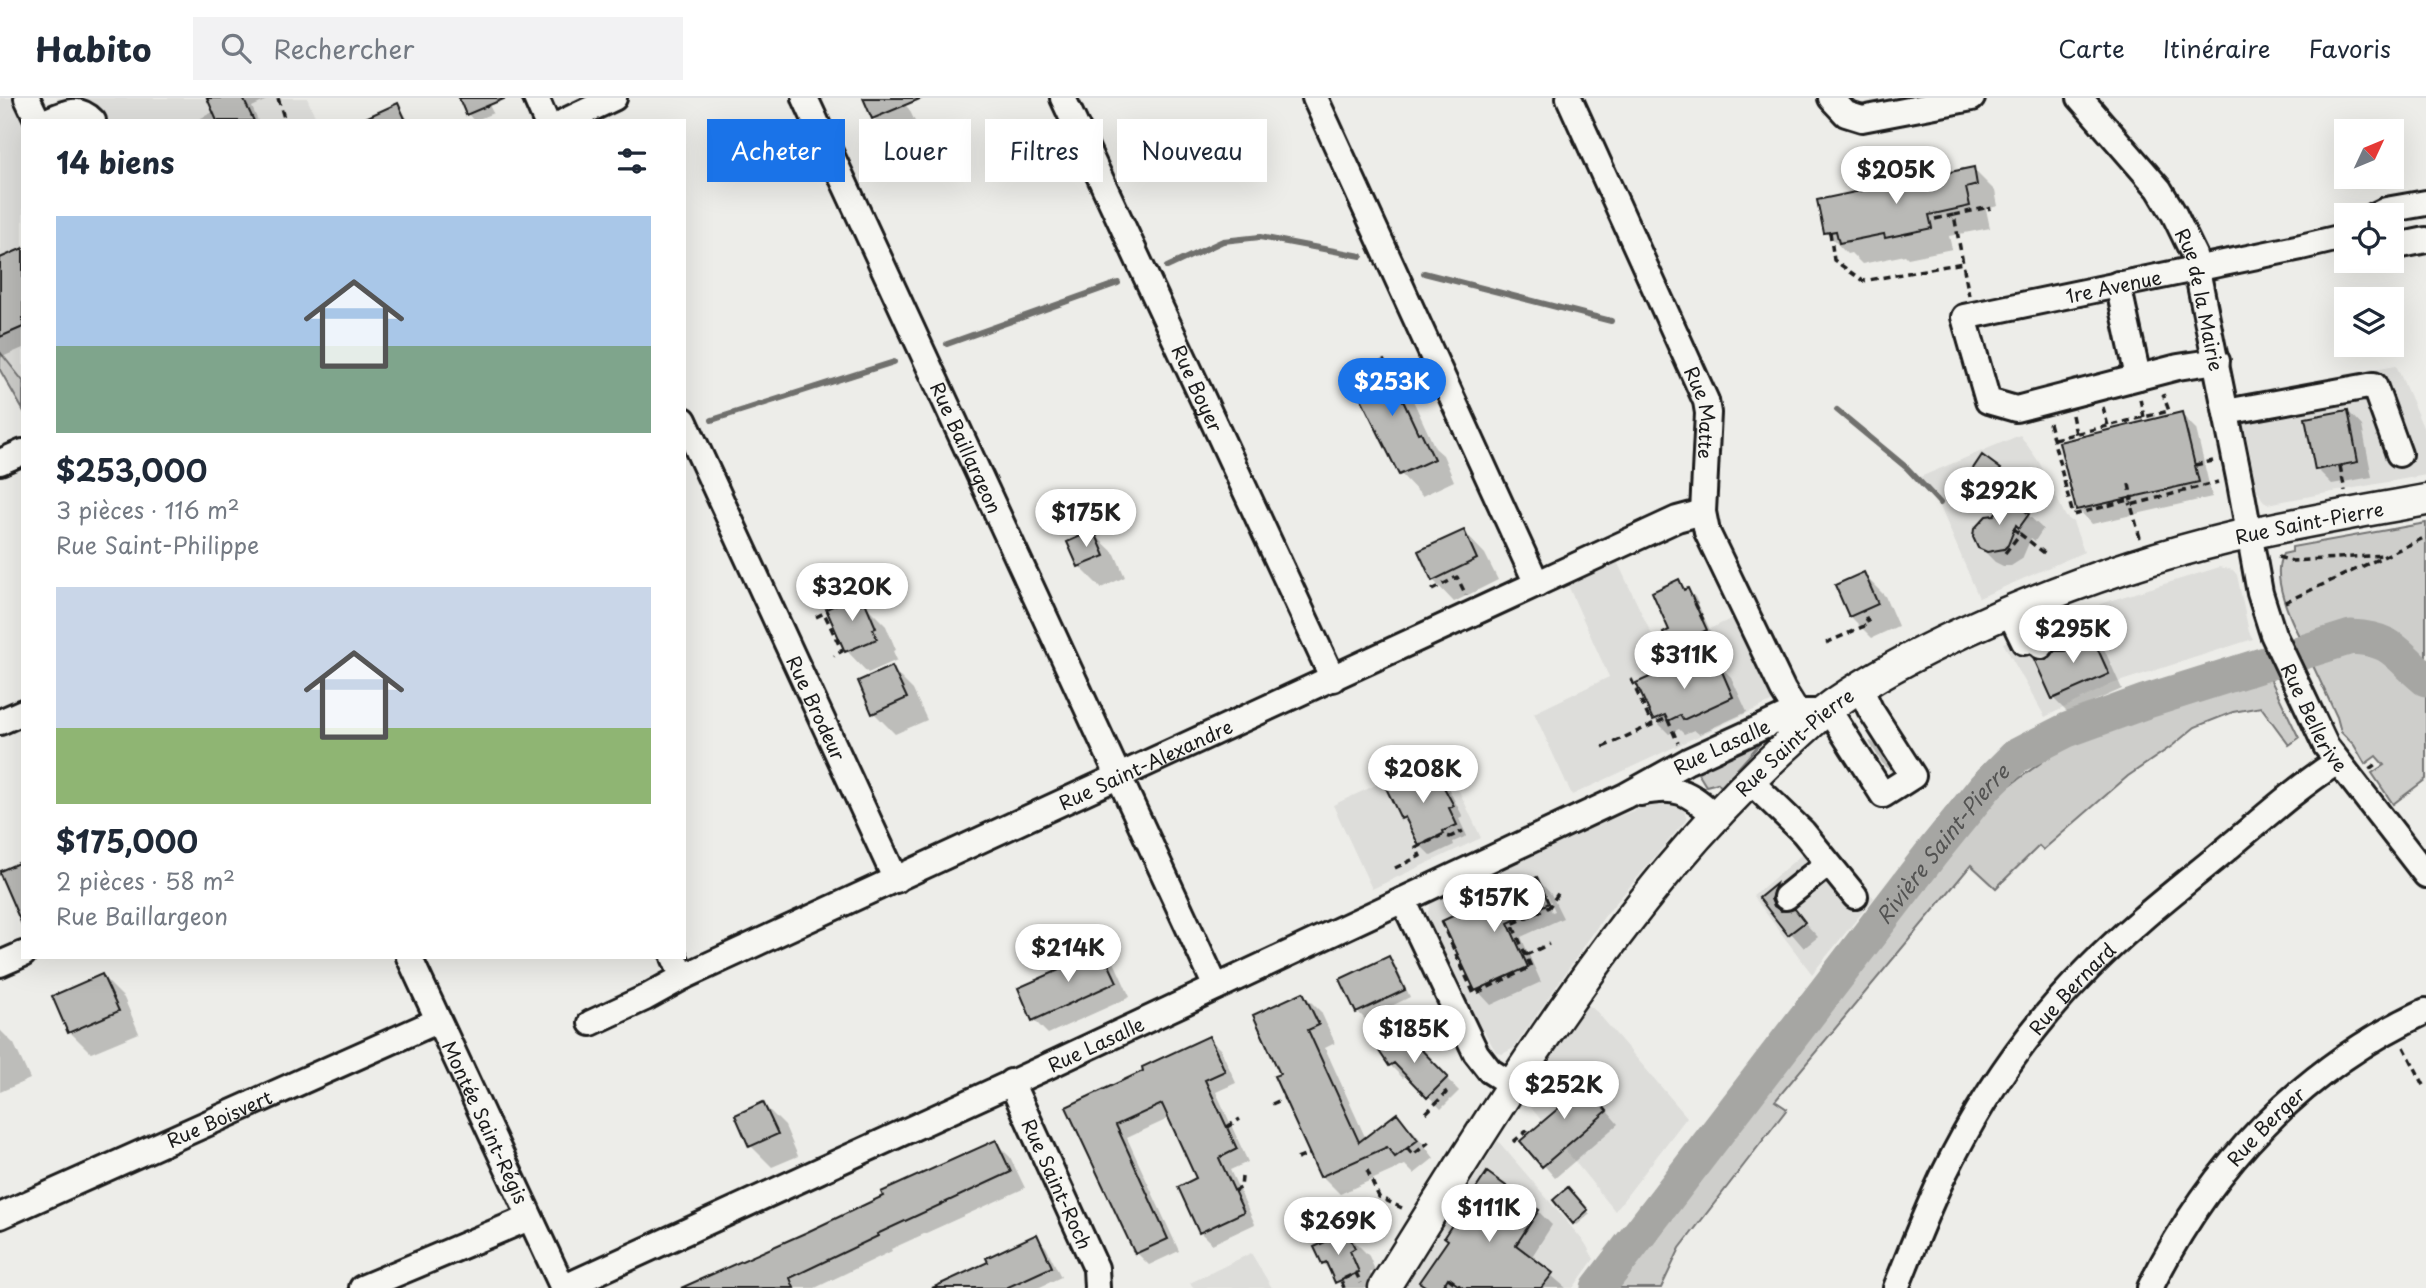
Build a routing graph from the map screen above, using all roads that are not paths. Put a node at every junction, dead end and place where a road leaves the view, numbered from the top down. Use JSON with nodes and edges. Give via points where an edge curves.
{"nodes":[{"id":1,"x":27,"y":98,"type":"edge"},
{"id":2,"x":536,"y":98,"type":"edge"},
{"id":3,"x":614,"y":98,"type":"edge"},
{"id":4,"x":805,"y":98,"type":"edge"},
{"id":5,"x":1063,"y":98,"type":"edge"},
{"id":6,"x":1315,"y":98,"type":"edge"},
{"id":7,"x":1569,"y":98,"type":"edge"},
{"id":8,"x":1830,"y":98,"type":"edge"},
{"id":9,"x":1972,"y":98,"type":"edge"},
{"id":10,"x":2080,"y":98,"type":"edge"},
{"id":11,"x":88,"y":116,"type":"edge"},
{"id":12,"x":37,"y":119,"type":"edge"},
{"id":13,"x":51,"y":119,"type":"edge"},
{"id":14,"x":546,"y":119,"type":"edge"},
{"id":15,"x":569,"y":119,"type":"edge"},
{"id":16,"x":2426,"y":203,"type":"edge"},
{"id":17,"x":2404,"y":207,"type":"edge"},
{"id":18,"x":2334,"y":239,"type":"edge"},
{"id":19,"x":2426,"y":240,"type":"edge"},
{"id":20,"x":2404,"y":245,"type":"edge"},
{"id":21,"x":2198,"y":268,"type":"junction"},
{"id":22,"x":2118,"y":284,"type":"junction"},
{"id":23,"x":2217,"y":361,"type":"junction"},
{"id":24,"x":2138,"y":377,"type":"junction"},
{"id":25,"x":2226,"y":412,"type":"junction"},
{"id":26,"x":686,"y":424,"type":"edge"},
{"id":27,"x":21,"y":453,"type":"edge"},
{"id":28,"x":2399,"y":454,"type":"dead end"},
{"id":29,"x":0,"y":462,"type":"edge"},
{"id":30,"x":2426,"y":500,"type":"edge"},
{"id":31,"x":1703,"y":512,"type":"junction"},
{"id":32,"x":2249,"y":534,"type":"junction"},
{"id":33,"x":1538,"y":583,"type":"junction"},
{"id":34,"x":2009,"y":611,"type":"junction"},
{"id":35,"x":2055,"y":637,"type":"road end"},
{"id":36,"x":1333,"y":679,"type":"junction"},
{"id":37,"x":1860,"y":687,"type":"junction"},
{"id":38,"x":21,"y":713,"type":"edge"},
{"id":39,"x":1813,"y":715,"type":"junction"},
{"id":40,"x":0,"y":722,"type":"edge"},
{"id":41,"x":2337,"y":762,"type":"junction"},
{"id":42,"x":1119,"y":778,"type":"junction"},
{"id":43,"x":1749,"y":780,"type":"junction"},
{"id":44,"x":1625,"y":796,"type":"junction"},
{"id":45,"x":1715,"y":816,"type":"junction"},
{"id":46,"x":1827,"y":863,"type":"junction"},
{"id":47,"x":2426,"y":875,"type":"edge"},
{"id":48,"x":895,"y":880,"type":"junction"},
{"id":49,"x":1855,"y":896,"type":"dead end"},
{"id":50,"x":1786,"y":897,"type":"dead end"},
{"id":51,"x":1403,"y":900,"type":"junction"},
{"id":52,"x":21,"y":955,"type":"edge"},
{"id":53,"x":410,"y":959,"type":"edge"},
{"id":54,"x":0,"y":964,"type":"edge"},
{"id":55,"x":678,"y":967,"type":"edge"},
{"id":56,"x":1216,"y":987,"type":"junction"},
{"id":57,"x":2426,"y":1012,"type":"edge"},
{"id":58,"x":437,"y":1021,"type":"junction"},
{"id":59,"x":591,"y":1023,"type":"dead end"},
{"id":60,"x":1011,"y":1082,"type":"junction"},
{"id":61,"x":1512,"y":1085,"type":"junction"},
{"id":62,"x":0,"y":1216,"type":"edge"},
{"id":63,"x":529,"y":1218,"type":"junction"},
{"id":64,"x":362,"y":1288,"type":"edge"},
{"id":65,"x":563,"y":1288,"type":"edge"},
{"id":66,"x":1097,"y":1288,"type":"edge"},
{"id":67,"x":1384,"y":1288,"type":"edge"},
{"id":68,"x":1896,"y":1288,"type":"edge"},
{"id":69,"x":2150,"y":1288,"type":"edge"}],
"edges":[{"from":1,"to":12,"type":"street"},
{"from":2,"to":14,"type":"street"},
{"from":3,"to":15,"type":"street"},
{"from":4,"to":42,"type":"street","name":"Rue Baillargeon"},
{"from":5,"to":36,"type":"street","name":"Rue Boyer"},
{"from":6,"to":33,"type":"street"},
{"from":7,"to":31,"type":"street","name":"Rue Matte","via":[[1706,401]]},
{"from":8,"to":9,"type":"street","via":[[1846,114],[1862,119]]},
{"from":10,"to":21,"type":"street","name":"Rue de la Mairie","via":[[2158,189]]},
{"from":11,"to":13,"type":"street","via":[[67,112]]},
{"from":16,"to":17,"type":"street"},
{"from":18,"to":21,"type":"street","name":"1re Avenue"},
{"from":19,"to":20,"type":"street"},
{"from":21,"to":22,"type":"street","name":"1re Avenue"},
{"from":21,"to":23,"type":"street","name":"Rue de la Mairie"},
{"from":22,"to":24,"type":"street"},
{"from":22,"to":24,"type":"street","name":"1re Avenue","via":[[1968,316],[1988,401],[2016,409]]},
{"from":23,"to":24,"type":"street"},
{"from":23,"to":25,"type":"street","name":"Rue de la Mairie"},
{"from":25,"to":28,"type":"street","via":[[2374,385]]},
{"from":25,"to":32,"type":"street","name":"Rue de la Mairie"},
{"from":26,"to":48,"type":"street","name":"Rue Brodeur"},
{"from":27,"to":29,"type":"street"},
{"from":30,"to":32,"type":"main road","name":"Rue Saint-Pierre"},
{"from":31,"to":33,"type":"street","name":"Rue Saint-Alexandre","via":[[1677,519]]},
{"from":31,"to":39,"type":"street","name":"Rue Matte","via":[[1707,531]]},
{"from":32,"to":34,"type":"main road","name":"Rue Saint-Pierre","via":[[2117,570]]},
{"from":32,"to":41,"type":"street","name":"Rue Bellerive","via":[[2273,634],[2316,728]]},
{"from":33,"to":36,"type":"street","name":"Rue Saint-Alexandre"},
{"from":34,"to":35,"type":"street","via":[[2024,642]]},
{"from":34,"to":37,"type":"main road","name":"Rue Saint-Pierre"},
{"from":36,"to":42,"type":"street","name":"Rue Saint-Alexandre"},
{"from":37,"to":39,"type":"main road","name":"Rue Saint-Pierre"},
{"from":37,"to":39,"type":"street","name":"Rue Matte","via":[[1913,776],[1883,795]]},
{"from":38,"to":40,"type":"street"},
{"from":39,"to":43,"type":"main road","name":"Rue Saint-Pierre"},
{"from":39,"to":44,"type":"street","name":"Rue Lasalle","via":[[1688,761]]},
{"from":41,"to":47,"type":"street","name":"Rue Bellerive"},
{"from":41,"to":68,"type":"street","name":"Rue Bernard","via":[[2142,919],[2088,968],[2051,1010],[1996,1083],[1961,1141]]},
{"from":42,"to":48,"type":"street","name":"Rue Saint-Alexandre"},
{"from":42,"to":56,"type":"street","name":"Rue Baillargeon"},
{"from":43,"to":45,"type":"main road","name":"Rue Saint-Pierre"},
{"from":43,"to":46,"type":"street","via":[[1803,832]]},
{"from":44,"to":45,"type":"street","name":"Rue Lasalle","via":[[1657,789],[1681,791]]},
{"from":44,"to":51,"type":"street","name":"Rue Lasalle"},
{"from":45,"to":61,"type":"main road","name":"Rue Saint-Pierre","via":[[1601,954]]},
{"from":46,"to":49,"type":"street"},
{"from":46,"to":50,"type":"street"},
{"from":48,"to":55,"type":"street","name":"Rue Saint-Alexandre"},
{"from":51,"to":56,"type":"street","name":"Rue Lasalle"},
{"from":51,"to":61,"type":"street","via":[[1476,1053],[1490,1071]]},
{"from":52,"to":54,"type":"street"},
{"from":53,"to":58,"type":"street","name":"Montée Saint-Régis"},
{"from":55,"to":59,"type":"street","name":"Rue Saint-Alexandre","via":[[645,998]]},
{"from":56,"to":60,"type":"street","name":"Rue Lasalle"},
{"from":57,"to":69,"type":"street","name":"Rue Berger","via":[[2346,1056],[2261,1126],[2195,1207]]},
{"from":58,"to":62,"type":"street","name":"Rue Boisvert"},
{"from":58,"to":63,"type":"street","name":"Montée Saint-Régis"},
{"from":60,"to":65,"type":"street","name":"Rue Lasalle"},
{"from":60,"to":66,"type":"street","name":"Rue Saint-Roch","via":[[1096,1268]]},
{"from":61,"to":67,"type":"main road","name":"Rue Saint-Pierre"},
{"from":63,"to":64,"type":"street"},
{"from":63,"to":65,"type":"street","name":"Montée Saint-Régis"}]}
